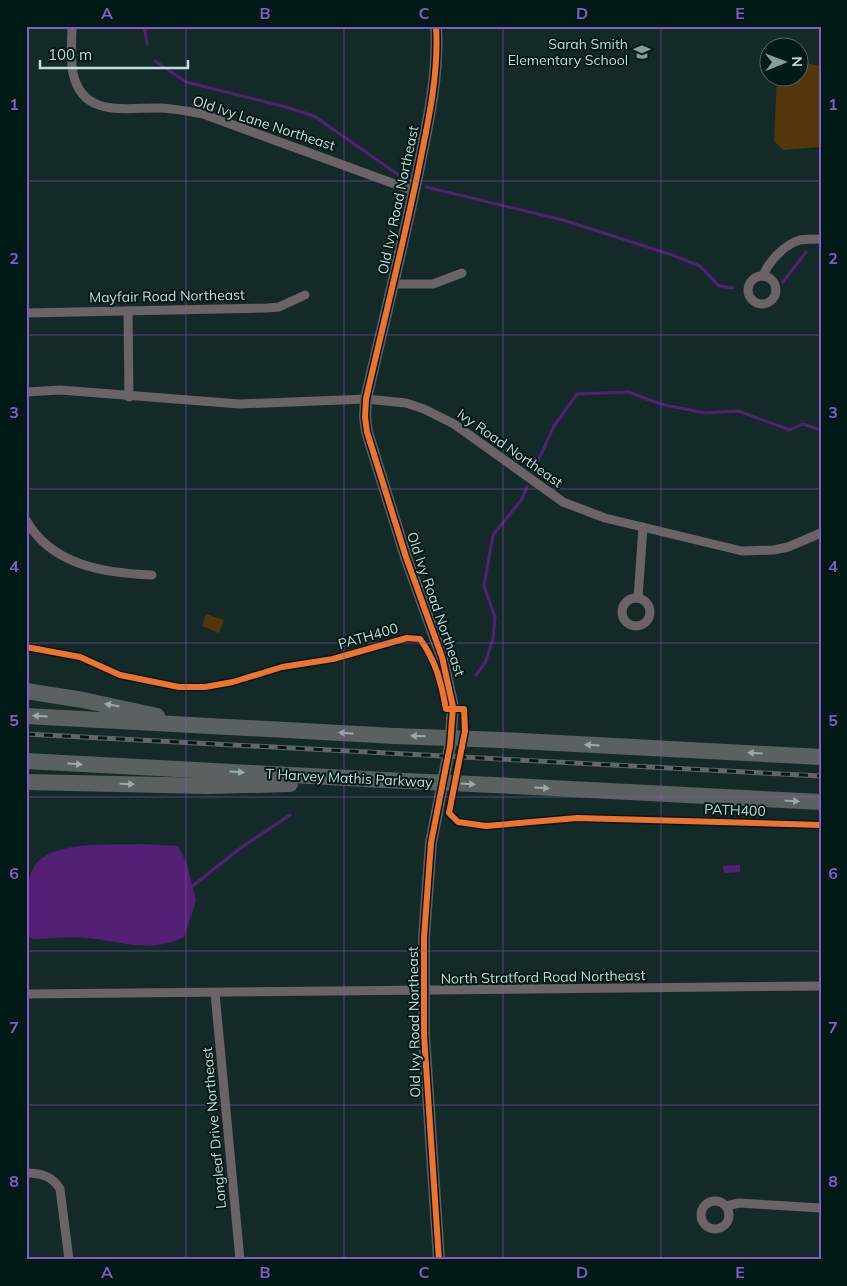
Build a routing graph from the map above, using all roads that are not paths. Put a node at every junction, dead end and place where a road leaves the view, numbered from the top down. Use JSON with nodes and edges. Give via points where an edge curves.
{"nodes":[{"id":1,"x":72,"y":26,"type":"edge"},
{"id":2,"x":436,"y":26,"type":"edge"},
{"id":3,"x":414,"y":191,"type":"junction"},
{"id":4,"x":821,"y":239,"type":"edge"},
{"id":5,"x":462,"y":273,"type":"dead end"},
{"id":6,"x":763,"y":276,"type":"dead end"},
{"id":7,"x":393,"y":284,"type":"junction"},
{"id":8,"x":305,"y":295,"type":"dead end"},
{"id":9,"x":128,"y":311,"type":"junction"},
{"id":10,"x":26,"y":313,"type":"edge"},
{"id":11,"x":26,"y":392,"type":"edge"},
{"id":12,"x":129,"y":397,"type":"junction"},
{"id":13,"x":366,"y":399,"type":"junction"},
{"id":14,"x":26,"y":520,"type":"edge"},
{"id":15,"x":643,"y":528,"type":"junction"},
{"id":16,"x":821,"y":533,"type":"edge"},
{"id":17,"x":152,"y":575,"type":"dead end"},
{"id":18,"x":638,"y":598,"type":"dead end"},
{"id":19,"x":26,"y":691,"type":"edge"},
{"id":20,"x":26,"y":716,"type":"edge"},
{"id":21,"x":193,"y":725,"type":"junction"},
{"id":22,"x":821,"y":756,"type":"edge"},
{"id":23,"x":26,"y":761,"type":"edge"},
{"id":24,"x":384,"y":780,"type":"junction"},
{"id":25,"x":26,"y":782,"type":"edge"},
{"id":26,"x":821,"y":802,"type":"edge"},
{"id":27,"x":821,"y":986,"type":"edge"},
{"id":28,"x":424,"y":990,"type":"junction"},
{"id":29,"x":215,"y":993,"type":"junction"},
{"id":30,"x":26,"y":994,"type":"edge"},
{"id":31,"x":26,"y":1172,"type":"edge"},
{"id":32,"x":726,"y":1206,"type":"dead end"},
{"id":33,"x":821,"y":1208,"type":"edge"},
{"id":34,"x":69,"y":1260,"type":"edge"},
{"id":35,"x":240,"y":1260,"type":"edge"},
{"id":36,"x":439,"y":1260,"type":"edge"}],
"edges":[{"from":1,"to":3,"type":"street","name":"Old Ivy Lane Northeast","via":[[73,72],[77,84],[84,94],[104,107],[118,110],[169,108],[202,114]]},
{"from":2,"to":3,"type":"street","name":"Old Ivy Road Northeast","via":[[430,112]]},
{"from":3,"to":7,"type":"street","name":"Old Ivy Road Northeast"},
{"from":4,"to":6,"type":"street","via":[[800,240],[789,246],[767,266]]},
{"from":5,"to":7,"type":"street","via":[[434,284]]},
{"from":7,"to":13,"type":"street","name":"Old Ivy Road Northeast"},
{"from":8,"to":9,"type":"street","name":"Mayfair Road Northeast","via":[[268,308]]},
{"from":9,"to":10,"type":"street","name":"Mayfair Road Northeast"},
{"from":9,"to":12,"type":"street"},
{"from":11,"to":12,"type":"street","name":"Ivy Road Northeast","via":[[60,390]]},
{"from":12,"to":13,"type":"street","name":"Ivy Road Northeast","via":[[240,404]]},
{"from":13,"to":15,"type":"street","name":"Ivy Road Northeast","via":[[406,404],[440,416],[563,502]]},
{"from":13,"to":28,"type":"street","name":"Old Ivy Road Northeast","via":[[364,417],[367,432],[447,673],[453,707],[450,746],[428,867]]},
{"from":14,"to":17,"type":"street","via":[[49,547],[81,565],[119,574]]},
{"from":15,"to":16,"type":"street","name":"Ivy Road Northeast","via":[[725,548],[757,551],[788,547]]},
{"from":15,"to":18,"type":"street"},
{"from":21,"to":19,"type":"highway","one_way":true,"via":[[129,708]]},
{"from":21,"to":20,"type":"highway","one_way":true},
{"from":22,"to":21,"type":"highway","one_way":true,"bridge":true},
{"from":23,"to":24,"type":"highway","name":"T Harvey Mathis Parkway","one_way":true},
{"from":25,"to":24,"type":"highway","one_way":true,"via":[[208,786]]},
{"from":24,"to":26,"type":"highway","name":"T Harvey Mathis Parkway","one_way":true,"bridge":true},
{"from":27,"to":28,"type":"street","name":"North Stratford Road Northeast"},
{"from":28,"to":29,"type":"street","name":"North Stratford Road Northeast"},
{"from":28,"to":36,"type":"street","name":"Old Ivy Road Northeast"},
{"from":29,"to":30,"type":"street","name":"North Stratford Road Northeast"},
{"from":29,"to":35,"type":"street","name":"Longleaf Drive Northeast"},
{"from":31,"to":34,"type":"street","via":[[40,1173],[54,1180],[60,1190]]},
{"from":32,"to":33,"type":"street","via":[[739,1203]]}]}
